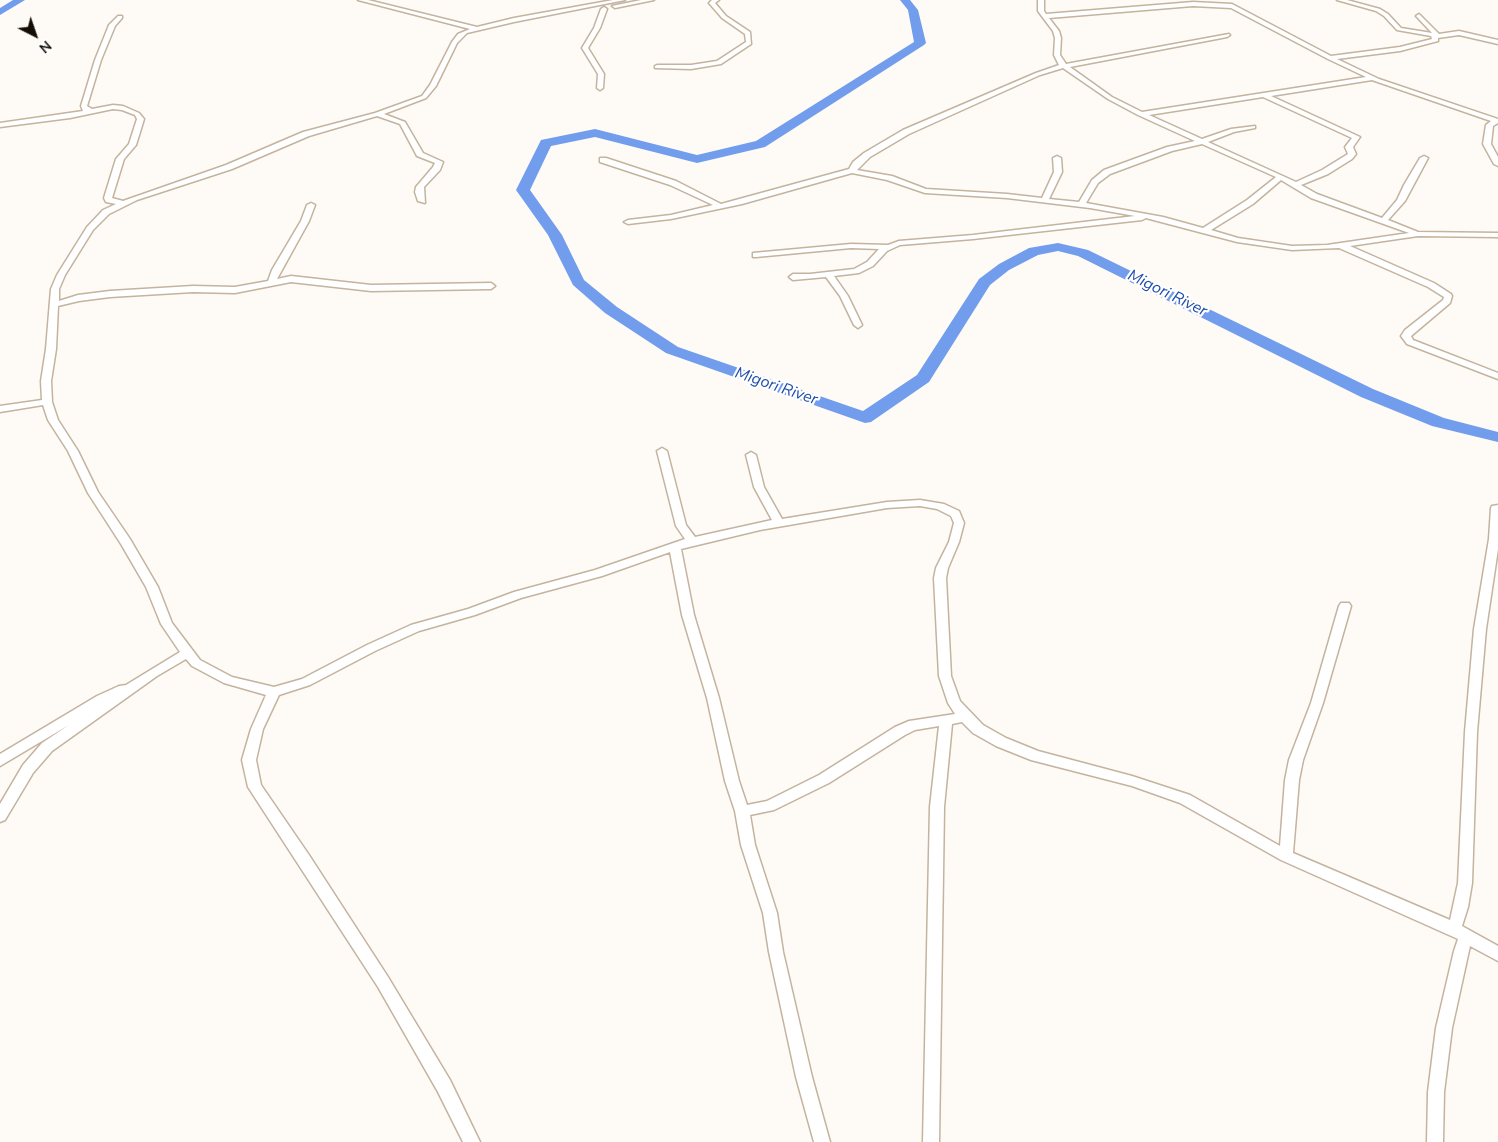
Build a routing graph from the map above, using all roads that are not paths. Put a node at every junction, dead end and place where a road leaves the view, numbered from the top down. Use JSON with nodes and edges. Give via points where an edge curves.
{"nodes":[{"id":1,"x":360,"y":0,"type":"edge"},
{"id":2,"x":622,"y":0,"type":"edge"},
{"id":3,"x":651,"y":0,"type":"edge"},
{"id":4,"x":711,"y":0,"type":"edge"},
{"id":5,"x":716,"y":0,"type":"edge"},
{"id":6,"x":1041,"y":0,"type":"edge"},
{"id":7,"x":1241,"y":0,"type":"edge"},
{"id":8,"x":1340,"y":0,"type":"edge"},
{"id":9,"x":1374,"y":2,"type":"dead end"},
{"id":10,"x":1232,"y":6,"type":"junction"},
{"id":11,"x":1368,"y":7,"type":"junction"},
{"id":12,"x":604,"y":9,"type":"junction"},
{"id":13,"x":1046,"y":16,"type":"junction"},
{"id":14,"x":1419,"y":16,"type":"dead end"},
{"id":15,"x":120,"y":17,"type":"dead end"},
{"id":16,"x":514,"y":20,"type":"junction"},
{"id":17,"x":462,"y":30,"type":"junction"},
{"id":18,"x":1227,"y":35,"type":"dead end"},
{"id":19,"x":1436,"y":36,"type":"junction"},
{"id":20,"x":1498,"y":42,"type":"edge"},
{"id":21,"x":1330,"y":58,"type":"junction"},
{"id":22,"x":1064,"y":66,"type":"junction"},
{"id":23,"x":658,"y":67,"type":"dead end"},
{"id":24,"x":1373,"y":78,"type":"junction"},
{"id":25,"x":600,"y":88,"type":"dead end"},
{"id":26,"x":1263,"y":95,"type":"junction"},
{"id":27,"x":90,"y":111,"type":"junction"},
{"id":28,"x":377,"y":114,"type":"junction"},
{"id":29,"x":1140,"y":114,"type":"junction"},
{"id":30,"x":1497,"y":121,"type":"edge"},
{"id":31,"x":0,"y":125,"type":"edge"},
{"id":32,"x":1252,"y":127,"type":"dead end"},
{"id":33,"x":1202,"y":142,"type":"junction"},
{"id":34,"x":1057,"y":158,"type":"dead end"},
{"id":35,"x":1424,"y":158,"type":"dead end"},
{"id":36,"x":604,"y":160,"type":"dead end"},
{"id":37,"x":1498,"y":164,"type":"edge"},
{"id":38,"x":852,"y":171,"type":"junction"},
{"id":39,"x":1281,"y":177,"type":"junction"},
{"id":40,"x":1296,"y":186,"type":"junction"},
{"id":41,"x":109,"y":200,"type":"junction"},
{"id":42,"x":1044,"y":200,"type":"junction"},
{"id":43,"x":422,"y":201,"type":"dead end"},
{"id":44,"x":123,"y":203,"type":"junction"},
{"id":45,"x":311,"y":205,"type":"dead end"},
{"id":46,"x":1081,"y":205,"type":"junction"},
{"id":47,"x":720,"y":206,"type":"junction"},
{"id":48,"x":102,"y":215,"type":"junction"},
{"id":49,"x":1147,"y":216,"type":"junction"},
{"id":50,"x":628,"y":222,"type":"dead end"},
{"id":51,"x":1383,"y":222,"type":"junction"},
{"id":52,"x":1204,"y":231,"type":"junction"},
{"id":53,"x":1418,"y":234,"type":"junction"},
{"id":54,"x":1498,"y":235,"type":"edge"},
{"id":55,"x":1340,"y":245,"type":"junction"},
{"id":56,"x":887,"y":247,"type":"junction"},
{"id":57,"x":756,"y":255,"type":"dead end"},
{"id":58,"x":829,"y":276,"type":"junction"},
{"id":59,"x":793,"y":277,"type":"dead end"},
{"id":60,"x":273,"y":282,"type":"junction"},
{"id":61,"x":491,"y":286,"type":"dead end"},
{"id":62,"x":53,"y":305,"type":"junction"},
{"id":63,"x":858,"y":325,"type":"dead end"},
{"id":64,"x":1498,"y":376,"type":"edge"},
{"id":65,"x":47,"y":402,"type":"junction"},
{"id":66,"x":0,"y":409,"type":"edge"},
{"id":67,"x":662,"y":451,"type":"dead end"},
{"id":68,"x":751,"y":455,"type":"dead end"},
{"id":69,"x":1496,"y":508,"type":"dead end"},
{"id":70,"x":779,"y":524,"type":"junction"},
{"id":71,"x":692,"y":541,"type":"junction"},
{"id":72,"x":675,"y":546,"type":"junction"},
{"id":73,"x":1345,"y":606,"type":"dead end"},
{"id":74,"x":187,"y":653,"type":"junction"},
{"id":75,"x":135,"y":686,"type":"junction"},
{"id":76,"x":274,"y":692,"type":"junction"},
{"id":77,"x":965,"y":717,"type":"junction"},
{"id":78,"x":946,"y":720,"type":"junction"},
{"id":79,"x":0,"y":761,"type":"edge"},
{"id":80,"x":742,"y":811,"type":"junction"},
{"id":81,"x":0,"y":816,"type":"edge"},
{"id":82,"x":1286,"y":856,"type":"junction"},
{"id":83,"x":1460,"y":933,"type":"junction"},
{"id":84,"x":1498,"y":954,"type":"edge"},
{"id":85,"x":472,"y":1142,"type":"edge"},
{"id":86,"x":822,"y":1142,"type":"edge"},
{"id":87,"x":931,"y":1142,"type":"edge"},
{"id":88,"x":1435,"y":1142,"type":"edge"}],
"edges":[{"from":1,"to":17,"type":"street","via":[[449,21]]},
{"from":2,"to":16,"type":"street"},
{"from":3,"to":12,"type":"street"},
{"from":4,"to":5,"type":"street"},
{"from":5,"to":23,"type":"street","via":[[712,3],[724,17],[748,33],[749,44],[719,63]]},
{"from":6,"to":13,"type":"street","via":[[1041,12]]},
{"from":7,"to":10,"type":"street"},
{"from":8,"to":11,"type":"street"},
{"from":9,"to":11,"type":"street"},
{"from":10,"to":13,"type":"street","via":[[1193,4]]},
{"from":10,"to":21,"type":"street"},
{"from":11,"to":19,"type":"street","via":[[1386,15],[1402,31]]},
{"from":12,"to":16,"type":"street","via":[[538,20]]},
{"from":12,"to":25,"type":"street","via":[[585,48],[601,74]]},
{"from":13,"to":22,"type":"street","via":[[1056,31],[1057,55]]},
{"from":14,"to":19,"type":"street"},
{"from":15,"to":27,"type":"street","via":[[112,25],[98,60],[84,106]]},
{"from":16,"to":17,"type":"street"},
{"from":17,"to":28,"type":"street","via":[[424,97]]},
{"from":18,"to":22,"type":"street"},
{"from":19,"to":20,"type":"street","via":[[1455,32]]},
{"from":19,"to":21,"type":"street","via":[[1436,40],[1428,44]]},
{"from":21,"to":24,"type":"street"},
{"from":22,"to":29,"type":"street"},
{"from":22,"to":38,"type":"street","via":[[1026,79],[906,132],[860,161]]},
{"from":24,"to":26,"type":"street"},
{"from":24,"to":30,"type":"street"},
{"from":26,"to":29,"type":"street"},
{"from":26,"to":40,"type":"street","via":[[1356,137],[1349,147],[1350,157]]},
{"from":27,"to":31,"type":"street"},
{"from":27,"to":41,"type":"street","via":[[122,108],[141,119],[132,145],[120,159]]},
{"from":28,"to":43,"type":"street","via":[[403,123],[420,154],[439,162],[420,187]]},
{"from":28,"to":44,"type":"street","via":[[306,134],[229,167]]},
{"from":29,"to":33,"type":"street"},
{"from":30,"to":37,"type":"street","via":[[1490,124],[1487,144]]},
{"from":32,"to":33,"type":"street","via":[[1233,130]]},
{"from":33,"to":39,"type":"street"},
{"from":33,"to":46,"type":"street","via":[[1170,149],[1108,172],[1095,182]]},
{"from":34,"to":42,"type":"street","via":[[1057,176]]},
{"from":35,"to":51,"type":"street","via":[[1401,201]]},
{"from":36,"to":47,"type":"street","via":[[674,183]]},
{"from":38,"to":42,"type":"street","via":[[889,178],[932,192]]},
{"from":38,"to":47,"type":"street"},
{"from":39,"to":40,"type":"street"},
{"from":39,"to":52,"type":"street","via":[[1250,202]]},
{"from":40,"to":51,"type":"street","via":[[1330,203]]},
{"from":41,"to":44,"type":"street"},
{"from":41,"to":48,"type":"street","via":[[101,208]]},
{"from":42,"to":46,"type":"street"},
{"from":44,"to":48,"type":"street"},
{"from":45,"to":60,"type":"street","via":[[276,270]]},
{"from":46,"to":49,"type":"street"},
{"from":47,"to":50,"type":"street"},
{"from":48,"to":62,"type":"street","via":[[58,279]]},
{"from":49,"to":52,"type":"street"},
{"from":49,"to":56,"type":"street","via":[[899,243]]},
{"from":51,"to":53,"type":"street"},
{"from":52,"to":55,"type":"street","via":[[1237,240],[1292,248]]},
{"from":53,"to":54,"type":"street"},
{"from":53,"to":55,"type":"street"},
{"from":55,"to":64,"type":"street","via":[[1431,285],[1448,296],[1408,332],[1406,336],[1410,342]]},
{"from":56,"to":57,"type":"street","via":[[852,246]]},
{"from":56,"to":58,"type":"street","via":[[867,266]]},
{"from":58,"to":59,"type":"street"},
{"from":58,"to":63,"type":"street","via":[[844,296]]},
{"from":60,"to":61,"type":"street","via":[[301,279],[372,288]]},
{"from":60,"to":62,"type":"street","via":[[235,290],[110,294]]},
{"from":62,"to":65,"type":"street"},
{"from":65,"to":66,"type":"street"},
{"from":65,"to":74,"type":"street","via":[[53,420],[93,494],[126,542],[152,587],[167,624]]},
{"from":67,"to":71,"type":"street","via":[[681,526]]},
{"from":68,"to":70,"type":"street","via":[[759,486]]},
{"from":69,"to":83,"type":"street","via":[[1471,732]]},
{"from":70,"to":71,"type":"street"},
{"from":70,"to":77,"type":"street","via":[[887,505],[920,503],[940,506],[955,514],[959,523],[957,533],[940,578],[942,654],[949,690]]},
{"from":71,"to":72,"type":"street"},
{"from":72,"to":76,"type":"street","via":[[415,628],[306,682]]},
{"from":72,"to":80,"type":"street","via":[[688,615],[708,677]]},
{"from":73,"to":82,"type":"street","via":[[1317,703],[1296,760]]},
{"from":74,"to":75,"type":"street"},
{"from":74,"to":76,"type":"street","via":[[196,663],[228,680]]},
{"from":75,"to":79,"type":"street","via":[[117,691]]},
{"from":75,"to":81,"type":"street","via":[[47,747],[28,769]]},
{"from":76,"to":85,"type":"street","via":[[249,760],[255,787],[383,982],[444,1086]]},
{"from":77,"to":78,"type":"street"},
{"from":77,"to":82,"type":"street","via":[[987,735],[1036,756],[1132,781],[1185,799]]},
{"from":78,"to":80,"type":"street","via":[[913,725],[824,779],[769,806]]},
{"from":78,"to":87,"type":"street","via":[[936,834]]},
{"from":80,"to":86,"type":"street","via":[[748,845],[770,913],[804,1077]]},
{"from":82,"to":83,"type":"street"},
{"from":83,"to":84,"type":"street"},
{"from":83,"to":88,"type":"street","via":[[1461,951],[1444,1028],[1436,1092]]}]}
